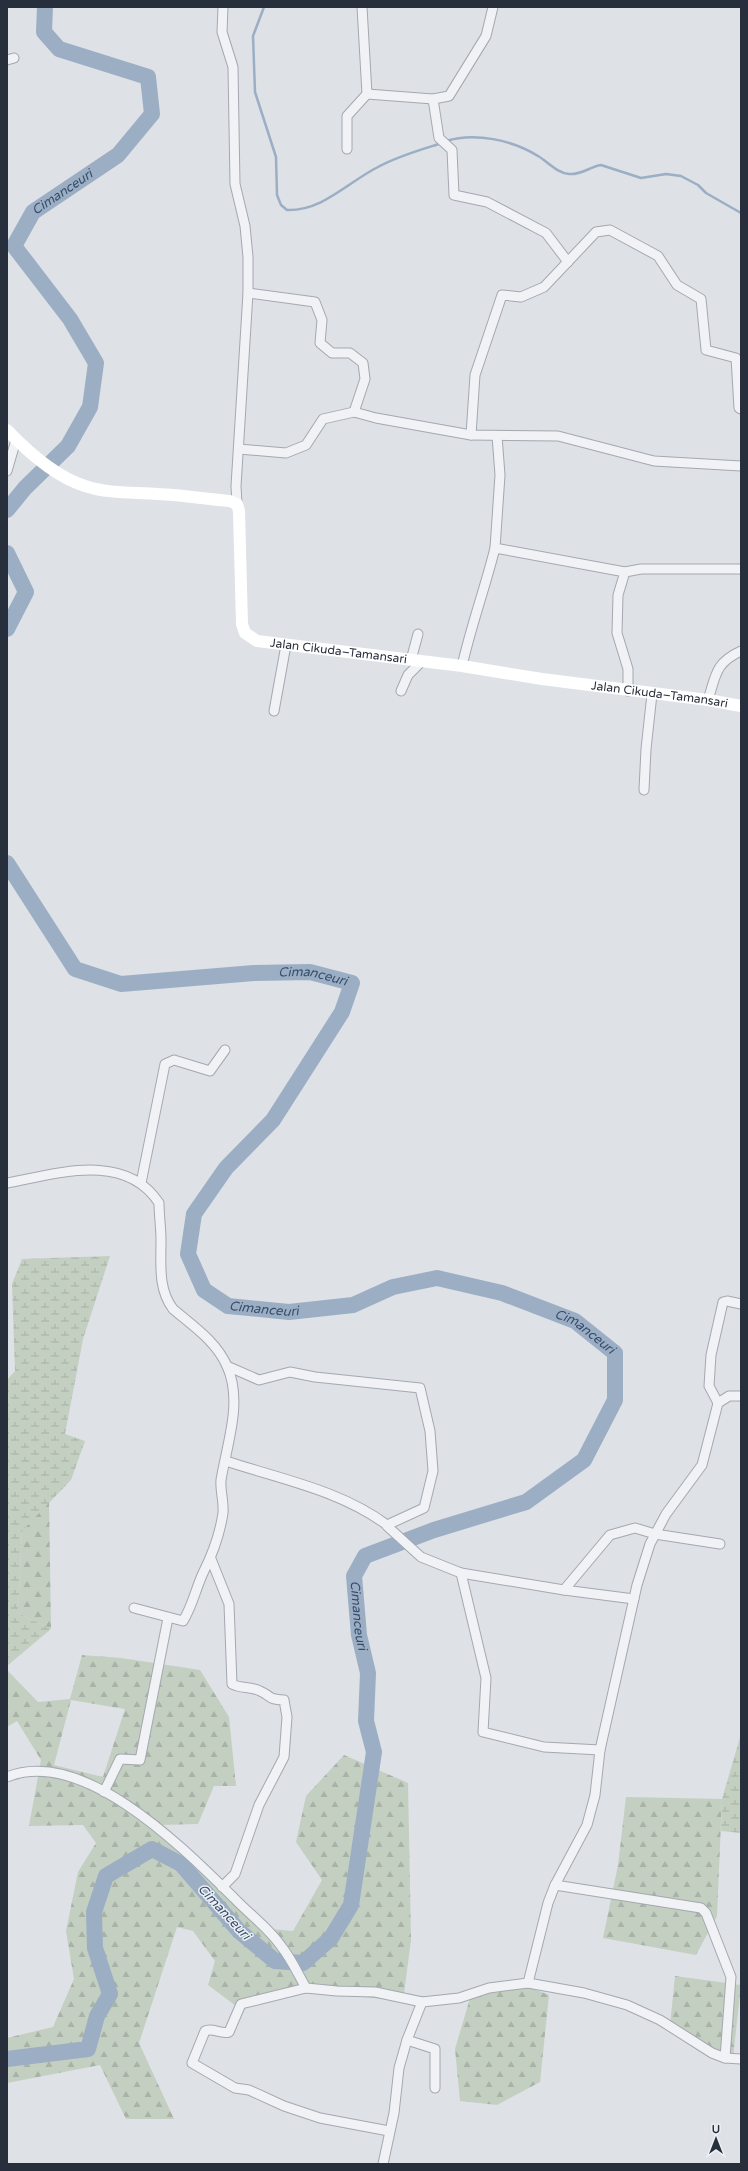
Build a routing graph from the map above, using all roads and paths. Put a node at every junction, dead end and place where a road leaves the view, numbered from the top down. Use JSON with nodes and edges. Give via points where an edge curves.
{"nodes":[{"id":1,"x":223,"y":7,"type":"edge"},
{"id":2,"x":362,"y":7,"type":"edge"},
{"id":3,"x":492,"y":7,"type":"edge"},
{"id":4,"x":367,"y":94,"type":"junction"},
{"id":5,"x":433,"y":99,"type":"junction"},
{"id":6,"x":347,"y":149,"type":"dead end"},
{"id":7,"x":568,"y":262,"type":"junction"},
{"id":8,"x":248,"y":292,"type":"junction"},
{"id":9,"x":741,"y":409,"type":"edge"},
{"id":10,"x":354,"y":412,"type":"junction"},
{"id":11,"x":7,"y":430,"type":"edge"},
{"id":12,"x":471,"y":435,"type":"junction"},
{"id":13,"x":497,"y":436,"type":"junction"},
{"id":14,"x":16,"y":440,"type":"junction"},
{"id":15,"x":238,"y":449,"type":"junction"},
{"id":16,"x":741,"y":466,"type":"edge"},
{"id":17,"x":7,"y":470,"type":"edge"},
{"id":18,"x":237,"y":504,"type":"junction"},
{"id":19,"x":495,"y":548,"type":"junction"},
{"id":20,"x":741,"y":568,"type":"edge"},
{"id":21,"x":625,"y":572,"type":"junction"},
{"id":22,"x":418,"y":634,"type":"dead end"},
{"id":23,"x":286,"y":645,"type":"junction"},
{"id":24,"x":741,"y":651,"type":"edge"},
{"id":25,"x":416,"y":661,"type":"junction"},
{"id":26,"x":462,"y":666,"type":"junction"},
{"id":27,"x":401,"y":691,"type":"dead end"},
{"id":28,"x":628,"y":691,"type":"junction"},
{"id":29,"x":652,"y":694,"type":"junction"},
{"id":30,"x":708,"y":700,"type":"junction"},
{"id":31,"x":741,"y":706,"type":"edge"},
{"id":32,"x":274,"y":711,"type":"dead end"},
{"id":33,"x":644,"y":790,"type":"dead end"},
{"id":34,"x":225,"y":1050,"type":"dead end"},
{"id":35,"x":7,"y":1183,"type":"edge"},
{"id":36,"x":141,"y":1184,"type":"junction"},
{"id":37,"x":741,"y":1304,"type":"edge"},
{"id":38,"x":227,"y":1366,"type":"junction"},
{"id":39,"x":741,"y":1396,"type":"edge"},
{"id":40,"x":718,"y":1403,"type":"junction"},
{"id":41,"x":226,"y":1461,"type":"junction"},
{"id":42,"x":387,"y":1526,"type":"dead end"},
{"id":43,"x":655,"y":1534,"type":"junction"},
{"id":44,"x":720,"y":1544,"type":"dead end"},
{"id":45,"x":211,"y":1559,"type":"junction"},
{"id":46,"x":460,"y":1573,"type":"junction"},
{"id":47,"x":564,"y":1590,"type":"junction"},
{"id":48,"x":634,"y":1599,"type":"junction"},
{"id":49,"x":134,"y":1608,"type":"dead end"},
{"id":50,"x":168,"y":1618,"type":"junction"},
{"id":51,"x":600,"y":1750,"type":"junction"},
{"id":52,"x":7,"y":1777,"type":"edge"},
{"id":53,"x":104,"y":1792,"type":"junction"},
{"id":54,"x":555,"y":1885,"type":"junction"},
{"id":55,"x":222,"y":1886,"type":"junction"},
{"id":56,"x":528,"y":1984,"type":"junction"},
{"id":57,"x":306,"y":1988,"type":"junction"},
{"id":58,"x":422,"y":2002,"type":"junction"},
{"id":59,"x":407,"y":2040,"type":"junction"},
{"id":60,"x":725,"y":2058,"type":"junction"},
{"id":61,"x":741,"y":2059,"type":"edge"},
{"id":62,"x":435,"y":2088,"type":"dead end"},
{"id":63,"x":389,"y":2131,"type":"junction"},
{"id":64,"x":383,"y":2164,"type":"edge"}],
"edges":[{"from":1,"to":8,"type":"street","via":[[222,32],[232,67],[235,184],[245,226]]},
{"from":2,"to":4,"type":"street"},
{"from":3,"to":5,"type":"street","via":[[486,36],[448,96]]},
{"from":4,"to":5,"type":"street"},
{"from":4,"to":6,"type":"street","via":[[347,116]]},
{"from":5,"to":7,"type":"street","via":[[440,138],[452,150],[454,195],[487,202],[546,233]]},
{"from":7,"to":9,"type":"street","via":[[596,232],[610,230],[658,256],[677,284],[701,299],[706,350],[736,358]]},
{"from":7,"to":12,"type":"street","via":[[544,287],[521,297],[502,296],[475,375]]},
{"from":8,"to":10,"type":"street","via":[[315,302],[322,320],[320,343],[332,353],[350,353],[363,363],[365,379]]},
{"from":8,"to":15,"type":"street"},
{"from":10,"to":12,"type":"street"},
{"from":10,"to":15,"type":"street","via":[[323,419],[306,445],[286,454]]},
{"from":11,"to":14,"type":"street"},
{"from":12,"to":13,"type":"street"},
{"from":13,"to":16,"type":"street","via":[[558,436],[654,461]]},
{"from":13,"to":19,"type":"street","via":[[500,475]]},
{"from":14,"to":17,"type":"street"},
{"from":14,"to":18,"type":"street","via":[[61,475],[85,486],[100,490],[230,501]]},
{"from":15,"to":18,"type":"street"},
{"from":18,"to":23,"type":"street","name":"Jalan Cikuda–Tamansari","via":[[242,624],[245,633],[257,641]]},
{"from":19,"to":21,"type":"street"},
{"from":19,"to":26,"type":"street","via":[[485,589],[472,621]]},
{"from":20,"to":21,"type":"street","via":[[641,569]]},
{"from":21,"to":28,"type":"street","via":[[618,595],[617,633],[628,669]]},
{"from":22,"to":25,"type":"street"},
{"from":23,"to":25,"type":"street","name":"Jalan Cikuda–Tamansari"},
{"from":23,"to":32,"type":"street"},
{"from":24,"to":30,"type":"street","via":[[720,665]]},
{"from":25,"to":26,"type":"street","name":"Jalan Cikuda–Tamansari"},
{"from":25,"to":27,"type":"street"},
{"from":26,"to":28,"type":"street","name":"Jalan Cikuda–Tamansari"},
{"from":28,"to":29,"type":"street","name":"Jalan Cikuda–Tamansari"},
{"from":29,"to":30,"type":"street","name":"Jalan Cikuda–Tamansari"},
{"from":29,"to":33,"type":"street"},
{"from":30,"to":31,"type":"street","name":"Jalan Cikuda–Tamansari"},
{"from":34,"to":36,"type":"street","via":[[210,1071],[174,1060],[165,1064]]},
{"from":35,"to":36,"type":"street","via":[[90,1169],[121,1174]]},
{"from":36,"to":38,"type":"street","via":[[159,1203],[161,1277],[168,1303],[213,1343]]},
{"from":37,"to":40,"type":"street","via":[[727,1300],[723,1302],[711,1355],[709,1386]]},
{"from":38,"to":41,"type":"street","via":[[232,1382],[233,1403],[232,1434]]},
{"from":38,"to":41,"type":"street","via":[[259,1380],[290,1372],[420,1388],[430,1431],[433,1471],[424,1508],[387,1525],[370,1513],[303,1484]]},
{"from":39,"to":40,"type":"street","via":[[729,1396]]},
{"from":40,"to":43,"type":"street","via":[[702,1465],[666,1514]]},
{"from":41,"to":45,"type":"street","via":[[221,1481],[223,1512]]},
{"from":42,"to":46,"type":"street","via":[[421,1557]]},
{"from":43,"to":44,"type":"street"},
{"from":43,"to":47,"type":"street","via":[[635,1528],[610,1535]]},
{"from":43,"to":48,"type":"street"},
{"from":45,"to":50,"type":"street","via":[[204,1570],[192,1606],[183,1621]]},
{"from":45,"to":55,"type":"street","via":[[229,1604],[232,1684],[238,1688],[259,1690],[270,1699],[284,1700],[287,1717],[284,1757],[259,1805],[235,1874]]},
{"from":46,"to":47,"type":"street"},
{"from":46,"to":51,"type":"street","via":[[486,1678],[483,1732],[544,1746]]},
{"from":47,"to":48,"type":"street"},
{"from":48,"to":51,"type":"street"},
{"from":49,"to":50,"type":"street"},
{"from":50,"to":53,"type":"street","via":[[140,1760],[120,1758]]},
{"from":51,"to":54,"type":"street","via":[[595,1795],[587,1825]]},
{"from":52,"to":53,"type":"street","via":[[28,1771],[47,1772],[72,1778]]},
{"from":53,"to":55,"type":"street","via":[[136,1810],[160,1828]]},
{"from":54,"to":56,"type":"street","via":[[548,1903]]},
{"from":54,"to":60,"type":"street","via":[[701,1908],[706,1913],[731,1977]]},
{"from":55,"to":57,"type":"street","via":[[281,1945]]},
{"from":56,"to":58,"type":"street","via":[[489,1988],[447,2000]]},
{"from":56,"to":60,"type":"street","via":[[584,1992],[627,2005],[660,2020]]},
{"from":57,"to":58,"type":"street","via":[[375,1992]]},
{"from":57,"to":63,"type":"street","via":[[241,2004],[229,2032],[210,2029],[205,2031],[192,2063],[235,2088],[249,2090],[284,2106],[320,2118]]},
{"from":58,"to":59,"type":"street"},
{"from":59,"to":62,"type":"street","via":[[435,2049]]},
{"from":59,"to":63,"type":"street","via":[[399,2068],[394,2113]]},
{"from":60,"to":61,"type":"street"},
{"from":63,"to":64,"type":"street"}]}
